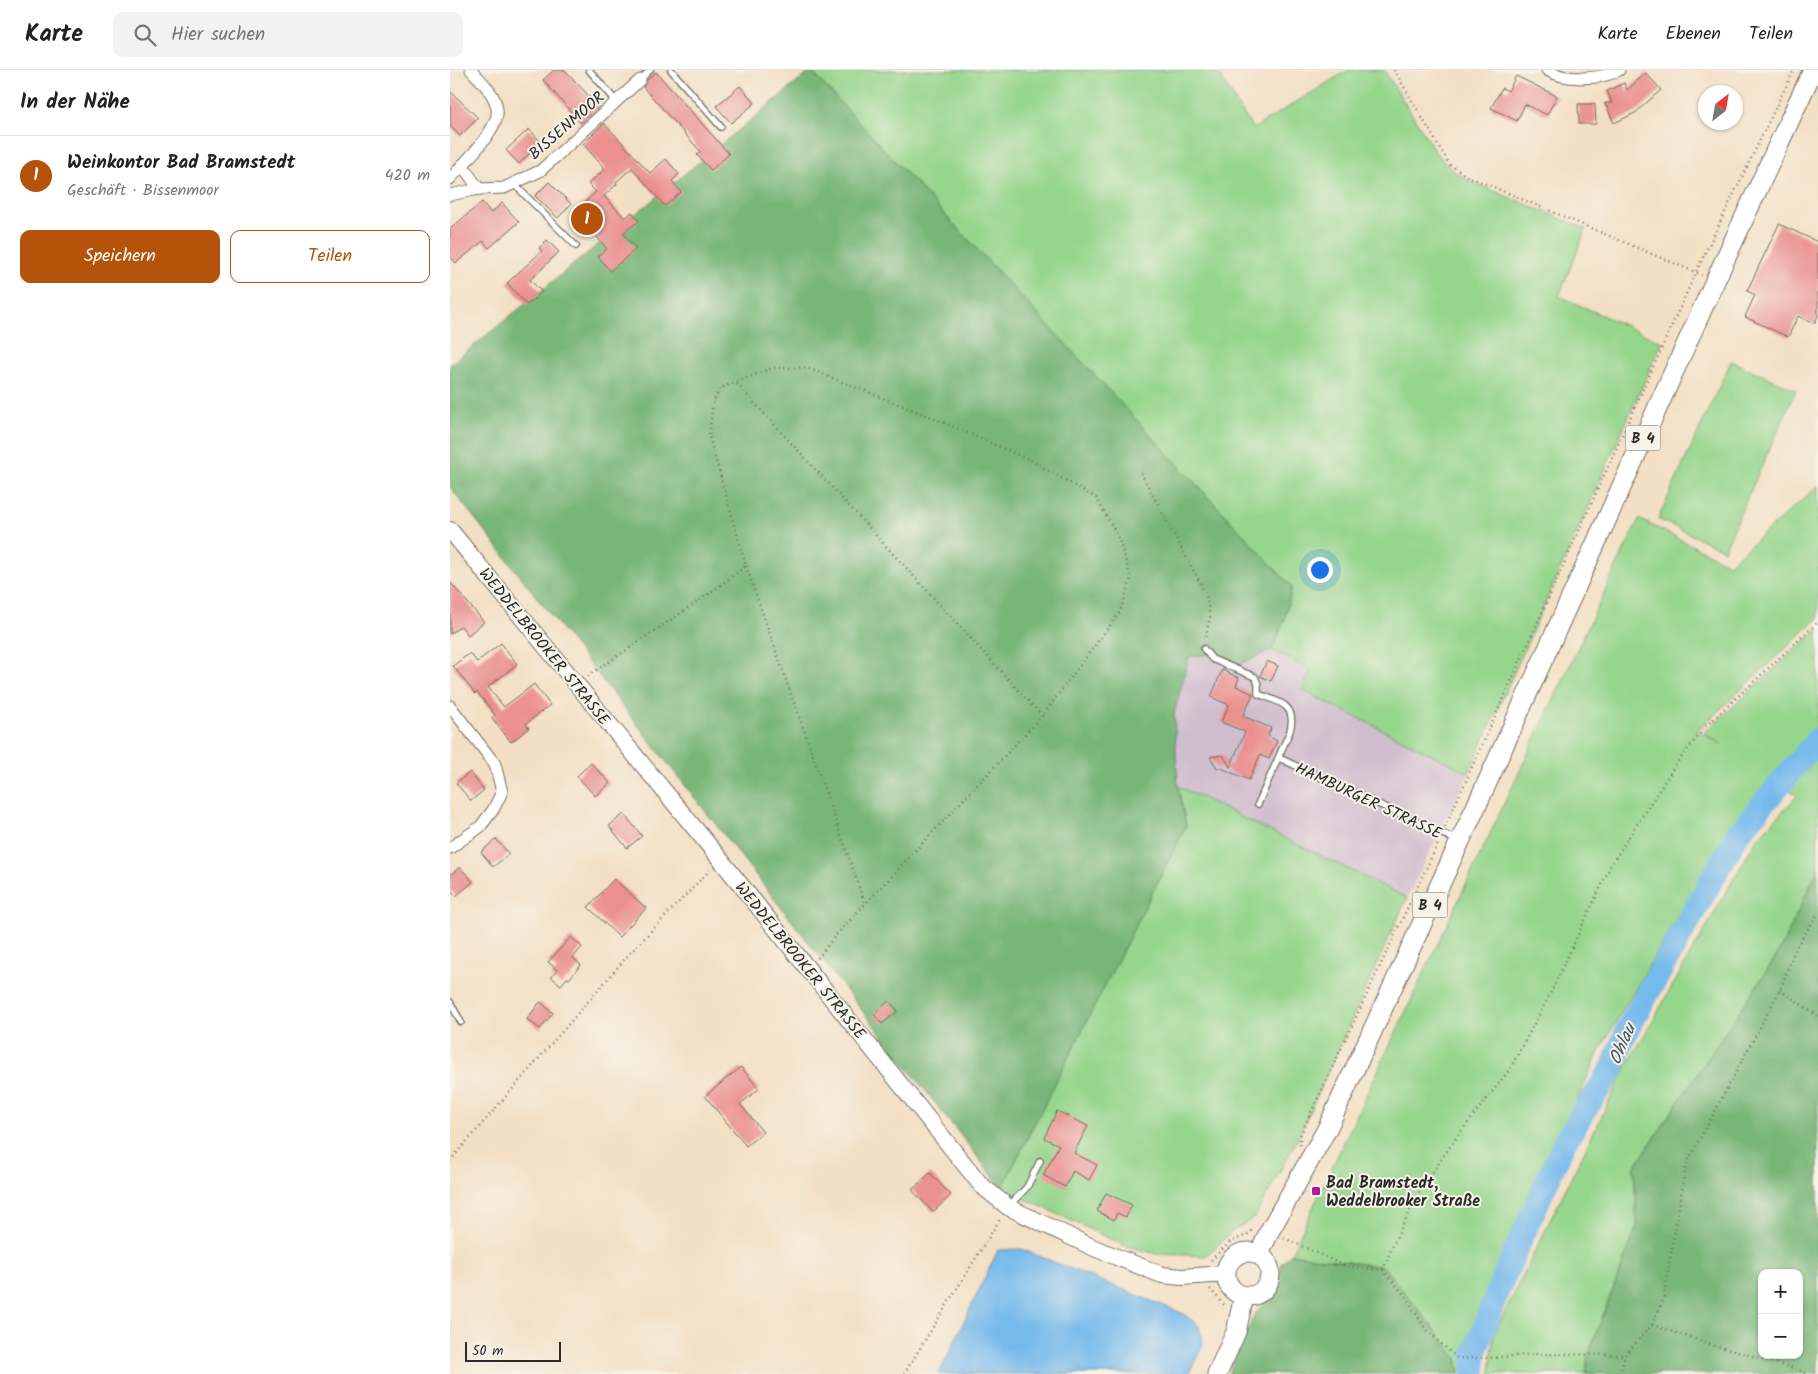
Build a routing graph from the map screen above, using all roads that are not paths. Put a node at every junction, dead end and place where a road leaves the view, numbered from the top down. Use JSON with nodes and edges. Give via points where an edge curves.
{"nodes":[{"id":1,"x":472,"y":70,"type":"edge"},
{"id":2,"x":588,"y":70,"type":"edge"},
{"id":3,"x":650,"y":70,"type":"edge"},
{"id":4,"x":670,"y":70,"type":"edge"},
{"id":5,"x":1547,"y":70,"type":"edge"},
{"id":6,"x":1619,"y":70,"type":"edge"},
{"id":7,"x":1814,"y":70,"type":"edge"},
{"id":8,"x":640,"y":80,"type":"joint"},
{"id":9,"x":617,"y":102,"type":"junction"},
{"id":10,"x":721,"y":127,"type":"dead end"},
{"id":11,"x":462,"y":165,"type":"junction"},
{"id":12,"x":450,"y":179,"type":"edge"},
{"id":13,"x":514,"y":184,"type":"junction"},
{"id":14,"x":479,"y":189,"type":"junction"},
{"id":15,"x":450,"y":195,"type":"edge"},
{"id":16,"x":576,"y":246,"type":"dead end"},
{"id":17,"x":450,"y":530,"type":"edge"},
{"id":18,"x":1204,"y":649,"type":"road end"},
{"id":19,"x":450,"y":706,"type":"edge"},
{"id":20,"x":1279,"y":758,"type":"junction"},
{"id":21,"x":1258,"y":804,"type":"dead end"},
{"id":22,"x":1451,"y":838,"type":"junction"},
{"id":23,"x":450,"y":848,"type":"edge"},
{"id":24,"x":450,"y":1002,"type":"edge"},
{"id":25,"x":461,"y":1022,"type":"dead end"},
{"id":26,"x":1040,"y":1160,"type":"dead end"},
{"id":27,"x":1008,"y":1207,"type":"junction"},
{"id":28,"x":1259,"y":1256,"type":"junction"},
{"id":29,"x":1226,"y":1274,"type":"junction"},
{"id":30,"x":1244,"y":1296,"type":"junction"},
{"id":31,"x":1217,"y":1374,"type":"edge"}],
"edges":[{"from":1,"to":11,"type":"street","via":[[490,91],[498,109],[492,128]]},
{"from":2,"to":9,"type":"lane"},
{"from":3,"to":8,"type":"lane"},
{"from":4,"to":10,"type":"lane"},
{"from":5,"to":6,"type":"street","via":[[1579,78],[1612,74]]},
{"from":7,"to":22,"type":"main road","number":"B 4"},
{"from":8,"to":9,"type":"street","name":"BISSENMOOR"},
{"from":9,"to":13,"type":"street","name":"BISSENMOOR","via":[[540,171]]},
{"from":11,"to":12,"type":"street"},
{"from":11,"to":14,"type":"street"},
{"from":13,"to":14,"type":"street","name":"BISSENMOOR","via":[[504,188]]},
{"from":13,"to":16,"type":"lane"},
{"from":14,"to":15,"type":"street","name":"BISSENMOOR"},
{"from":17,"to":27,"type":"street","name":"WEDDELBROOKER STRASSE","via":[[981,1185]]},
{"from":18,"to":20,"type":"lane","via":[[1212,659],[1255,677],[1258,694],[1284,704],[1291,711],[1293,720]]},
{"from":19,"to":23,"type":"street","via":[[495,764],[502,792],[480,827]]},
{"from":20,"to":21,"type":"lane"},
{"from":20,"to":22,"type":"lane","name":"HAMBURGER STRASSE"},
{"from":22,"to":28,"type":"main road","number":"B 4","via":[[1327,1129],[1261,1230]]},
{"from":24,"to":25,"type":"lane"},
{"from":26,"to":27,"type":"lane","via":[[1026,1187]]},
{"from":27,"to":29,"type":"street","name":"WEDDELBROOKER STRASSE","via":[[1094,1248],[1162,1275]]},
{"from":28,"to":29,"type":"main road","via":[[1252,1253],[1238,1255],[1229,1264]]},
{"from":28,"to":30,"type":"main road","via":[[1268,1265],[1270,1279],[1257,1294]]},
{"from":29,"to":30,"type":"main road","via":[[1232,1289]]},
{"from":30,"to":31,"type":"main road","via":[[1236,1332]]}]}
